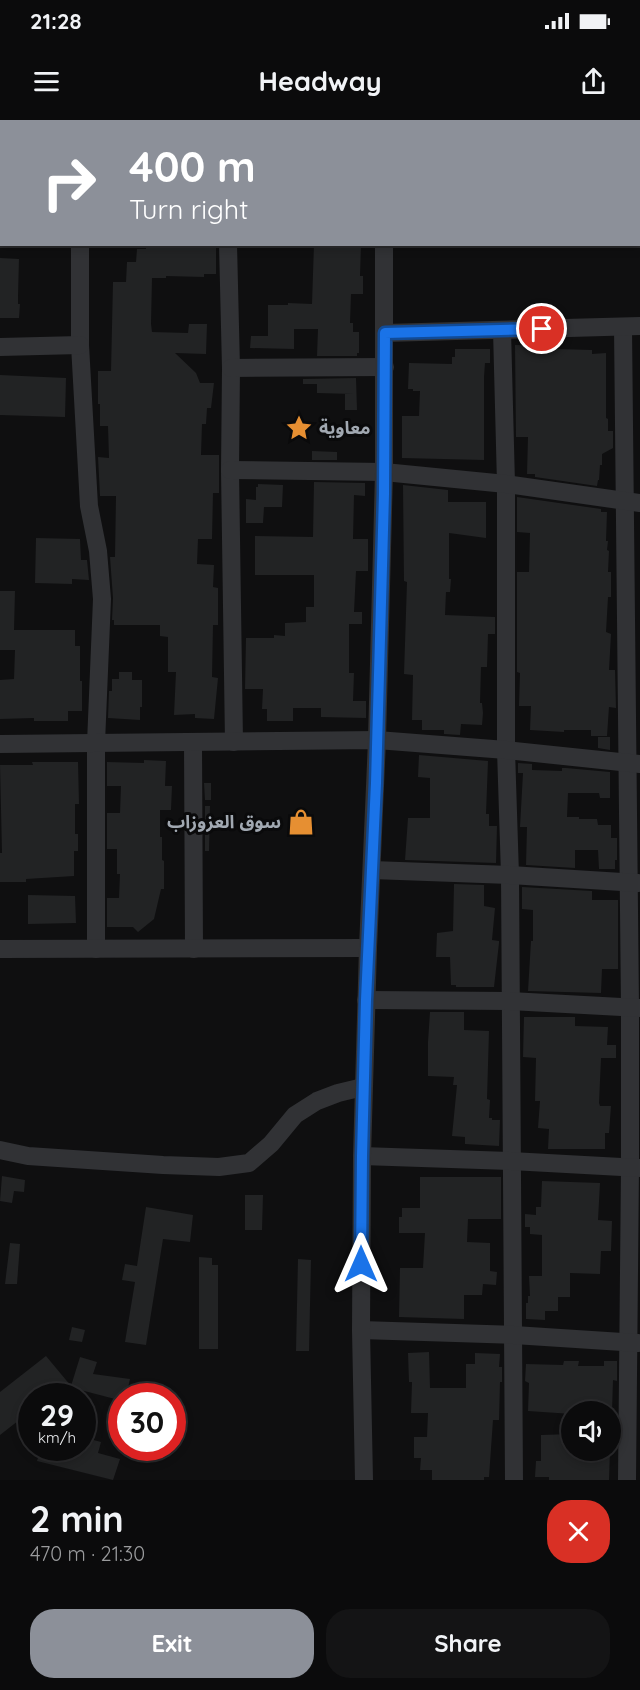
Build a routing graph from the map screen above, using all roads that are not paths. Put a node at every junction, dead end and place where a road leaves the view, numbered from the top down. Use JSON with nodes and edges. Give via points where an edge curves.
{"nodes":[{"id":1,"x":80,"y":246,"type":"edge"},
{"id":2,"x":228,"y":246,"type":"edge"},
{"id":3,"x":384,"y":246,"type":"edge"},
{"id":4,"x":631,"y":327,"type":"edge"},
{"id":5,"x":502,"y":330,"type":"junction"},
{"id":6,"x":385,"y":333,"type":"junction"},
{"id":7,"x":80,"y":345,"type":"junction"},
{"id":8,"x":0,"y":347,"type":"edge"},
{"id":9,"x":385,"y":367,"type":"junction"},
{"id":10,"x":231,"y":368,"type":"junction"},
{"id":11,"x":230,"y":470,"type":"junction"},
{"id":12,"x":384,"y":472,"type":"junction"},
{"id":13,"x":506,"y":484,"type":"junction"},
{"id":14,"x":632,"y":502,"type":"edge"},
{"id":15,"x":377,"y":740,"type":"junction"},
{"id":16,"x":234,"y":742,"type":"junction"},
{"id":17,"x":96,"y":743,"type":"junction"},
{"id":18,"x":193,"y":743,"type":"junction"},
{"id":19,"x":0,"y":744,"type":"edge"},
{"id":20,"x":506,"y":750,"type":"junction"},
{"id":21,"x":633,"y":763,"type":"edge"},
{"id":22,"x":372,"y":870,"type":"junction"},
{"id":23,"x":510,"y":875,"type":"junction"},
{"id":24,"x":634,"y":882,"type":"edge"},
{"id":25,"x":368,"y":948,"type":"junction"},
{"id":26,"x":0,"y":949,"type":"edge"},
{"id":27,"x":96,"y":949,"type":"junction"},
{"id":28,"x":194,"y":949,"type":"junction"},
{"id":29,"x":366,"y":1000,"type":"junction"},
{"id":30,"x":510,"y":1001,"type":"junction"},
{"id":31,"x":635,"y":1007,"type":"edge"},
{"id":32,"x":363,"y":1088,"type":"junction"},
{"id":33,"x":0,"y":1150,"type":"edge"},
{"id":34,"x":362,"y":1156,"type":"junction"},
{"id":35,"x":511,"y":1161,"type":"junction"},
{"id":36,"x":635,"y":1167,"type":"edge"},
{"id":37,"x":361,"y":1330,"type":"junction"},
{"id":38,"x":514,"y":1335,"type":"junction"},
{"id":39,"x":634,"y":1343,"type":"edge"},
{"id":40,"x":364,"y":1480,"type":"edge"},
{"id":41,"x":514,"y":1480,"type":"edge"},
{"id":42,"x":627,"y":1480,"type":"edge"}],
"edges":[{"from":1,"to":7,"type":"street"},
{"from":2,"to":10,"type":"street"},
{"from":3,"to":6,"type":"street"},
{"from":4,"to":5,"type":"street"},
{"from":4,"to":14,"type":"street"},
{"from":5,"to":6,"type":"street"},
{"from":5,"to":13,"type":"street"},
{"from":6,"to":9,"type":"street"},
{"from":7,"to":8,"type":"street"},
{"from":7,"to":17,"type":"street","via":[[89,506],[102,599]]},
{"from":9,"to":10,"type":"street"},
{"from":9,"to":12,"type":"street"},
{"from":10,"to":11,"type":"street"},
{"from":11,"to":12,"type":"street"},
{"from":11,"to":16,"type":"street"},
{"from":12,"to":13,"type":"street"},
{"from":12,"to":15,"type":"street"},
{"from":13,"to":14,"type":"street"},
{"from":13,"to":20,"type":"street"},
{"from":14,"to":21,"type":"street"},
{"from":15,"to":16,"type":"street"},
{"from":15,"to":20,"type":"street"},
{"from":15,"to":22,"type":"street"},
{"from":16,"to":18,"type":"street"},
{"from":17,"to":18,"type":"street"},
{"from":17,"to":19,"type":"street"},
{"from":17,"to":27,"type":"street"},
{"from":18,"to":28,"type":"street"},
{"from":20,"to":21,"type":"street"},
{"from":20,"to":23,"type":"street"},
{"from":21,"to":24,"type":"street"},
{"from":22,"to":23,"type":"street"},
{"from":22,"to":25,"type":"street"},
{"from":23,"to":24,"type":"street"},
{"from":23,"to":30,"type":"street"},
{"from":24,"to":31,"type":"street"},
{"from":25,"to":28,"type":"street"},
{"from":25,"to":29,"type":"street"},
{"from":26,"to":27,"type":"street"},
{"from":27,"to":28,"type":"street"},
{"from":29,"to":30,"type":"street"},
{"from":29,"to":32,"type":"street"},
{"from":30,"to":31,"type":"street"},
{"from":30,"to":35,"type":"street"},
{"from":31,"to":36,"type":"street"},
{"from":32,"to":33,"type":"street","via":[[310,1105],[295,1115],[249,1163],[163,1166],[28,1156]]},
{"from":32,"to":34,"type":"street"},
{"from":34,"to":35,"type":"street"},
{"from":34,"to":37,"type":"street"},
{"from":35,"to":36,"type":"street"},
{"from":35,"to":38,"type":"street"},
{"from":36,"to":39,"type":"street"},
{"from":37,"to":38,"type":"street"},
{"from":37,"to":40,"type":"street"},
{"from":38,"to":39,"type":"street"},
{"from":38,"to":41,"type":"street"},
{"from":39,"to":42,"type":"street"}]}
